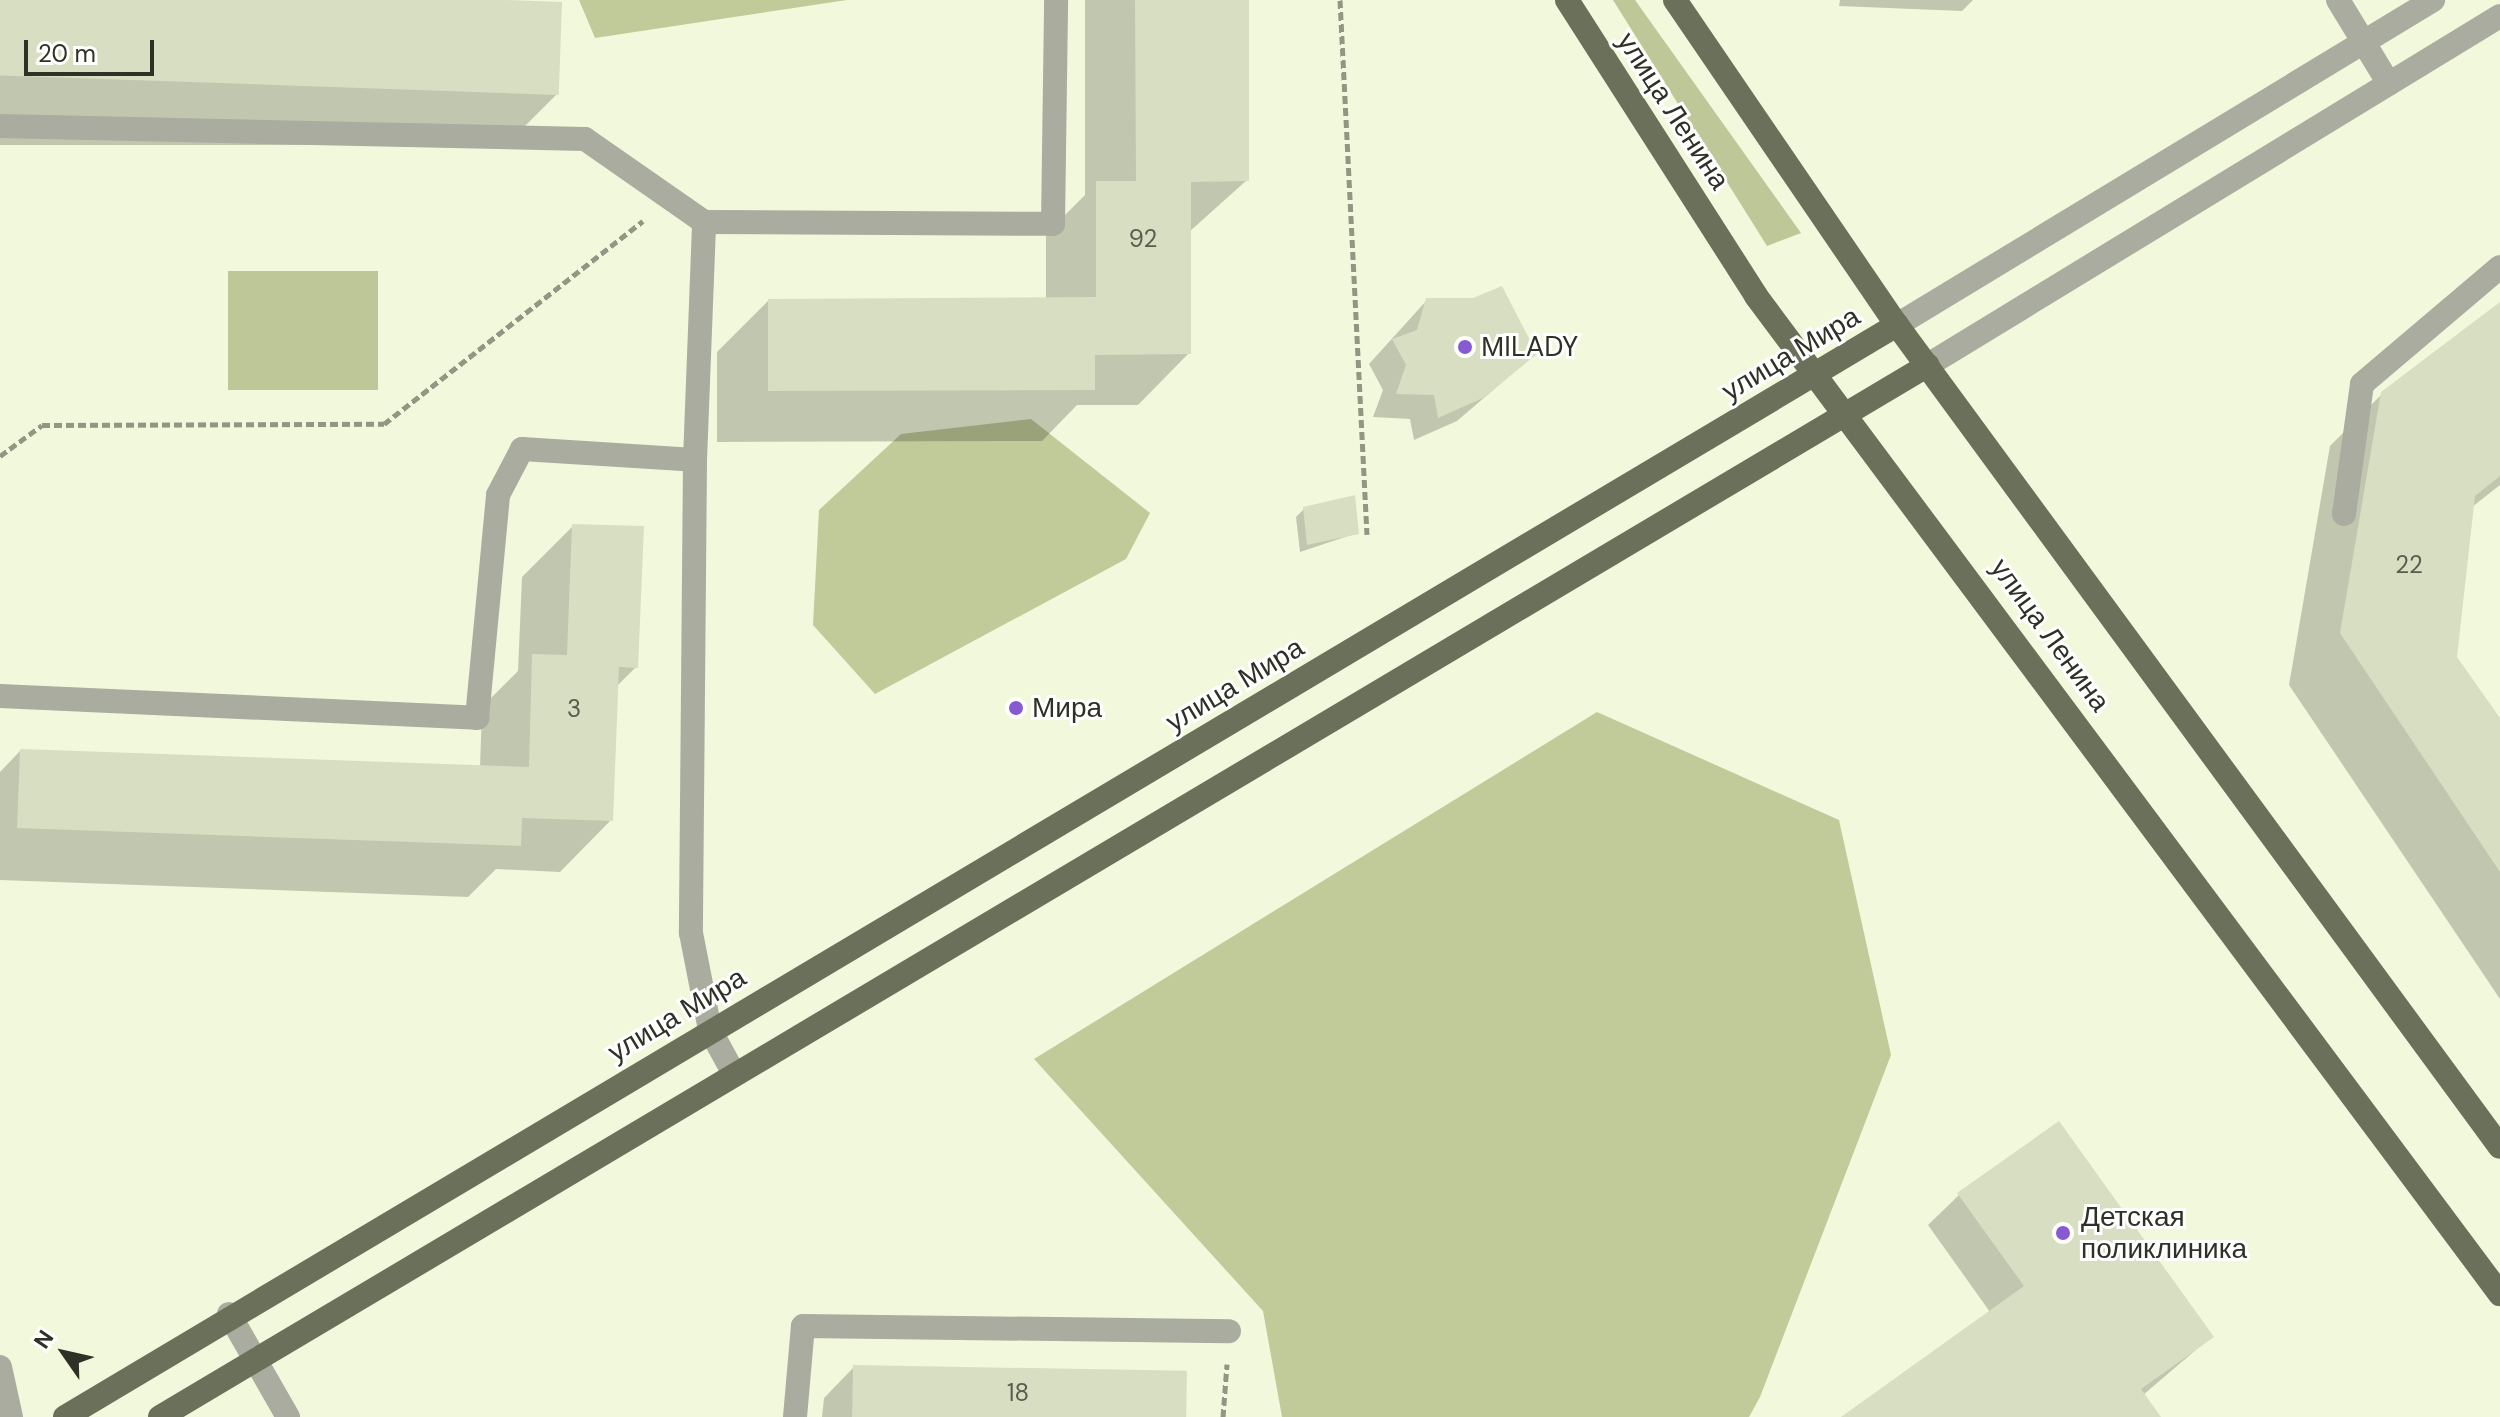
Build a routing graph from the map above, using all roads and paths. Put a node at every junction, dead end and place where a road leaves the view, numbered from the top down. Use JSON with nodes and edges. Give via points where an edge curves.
{"nodes":[{"id":1,"x":1056,"y":0,"type":"edge"},
{"id":2,"x":1340,"y":0,"type":"edge"},
{"id":3,"x":1567,"y":0,"type":"edge"},
{"id":4,"x":1675,"y":0,"type":"edge"},
{"id":5,"x":2338,"y":0,"type":"edge"},
{"id":6,"x":2433,"y":0,"type":"edge"},
{"id":7,"x":2500,"y":16,"type":"edge"},
{"id":8,"x":2364,"y":42,"type":"junction"},
{"id":9,"x":2389,"y":84,"type":"junction"},
{"id":10,"x":0,"y":126,"type":"edge"},
{"id":11,"x":671,"y":199,"type":"junction"},
{"id":12,"x":704,"y":222,"type":"junction"},
{"id":13,"x":2500,"y":267,"type":"edge"},
{"id":14,"x":1897,"y":325,"type":"junction"},
{"id":15,"x":1928,"y":365,"type":"junction"},
{"id":16,"x":1816,"y":373,"type":"junction"},
{"id":17,"x":1846,"y":414,"type":"junction"},
{"id":18,"x":0,"y":456,"type":"edge"},
{"id":19,"x":695,"y":460,"type":"junction"},
{"id":20,"x":2344,"y":514,"type":"dead end"},
{"id":21,"x":1367,"y":534,"type":"dead end"},
{"id":22,"x":0,"y":696,"type":"edge"},
{"id":23,"x":710,"y":1030,"type":"junction"},
{"id":24,"x":733,"y":1072,"type":"junction"},
{"id":25,"x":2500,"y":1147,"type":"edge"},
{"id":26,"x":2500,"y":1294,"type":"edge"},
{"id":27,"x":229,"y":1314,"type":"junction"},
{"id":28,"x":1229,"y":1331,"type":"joint"},
{"id":29,"x":254,"y":1355,"type":"junction"},
{"id":30,"x":0,"y":1367,"type":"edge"},
{"id":31,"x":11,"y":1417,"type":"edge"},
{"id":32,"x":65,"y":1417,"type":"edge"},
{"id":33,"x":160,"y":1417,"type":"edge"},
{"id":34,"x":288,"y":1417,"type":"edge"},
{"id":35,"x":795,"y":1417,"type":"edge"},
{"id":36,"x":1223,"y":1417,"type":"edge"}],
"edges":[{"from":1,"to":12,"type":"street","via":[[1053,224]]},
{"from":2,"to":21,"type":"path"},
{"from":3,"to":16,"type":"main road","name":"улица Ленина","via":[[1756,296]]},
{"from":4,"to":14,"type":"main road"},
{"from":5,"to":8,"type":"street"},
{"from":6,"to":8,"type":"street","name":"улица Мира"},
{"from":7,"to":9,"type":"street"},
{"from":8,"to":9,"type":"street"},
{"from":8,"to":14,"type":"street","name":"улица Мира"},
{"from":9,"to":15,"type":"street"},
{"from":10,"to":11,"type":"street","via":[[585,139]]},
{"from":11,"to":12,"type":"street"},
{"from":11,"to":18,"type":"path","via":[[384,424],[42,425]]},
{"from":12,"to":19,"type":"street"},
{"from":13,"to":20,"type":"street","via":[[2362,384]]},
{"from":14,"to":15,"type":"main road"},
{"from":14,"to":16,"type":"main road","name":"улица Мира"},
{"from":15,"to":17,"type":"main road"},
{"from":15,"to":25,"type":"main road"},
{"from":16,"to":17,"type":"main road","name":"улица Ленина"},
{"from":16,"to":23,"type":"main road","name":"улица Мира"},
{"from":17,"to":24,"type":"main road"},
{"from":17,"to":26,"type":"main road","name":"улица Ленина"},
{"from":19,"to":22,"type":"street","via":[[522,449],[498,495],[477,718]]},
{"from":19,"to":23,"type":"street","via":[[691,933]]},
{"from":23,"to":24,"type":"street"},
{"from":23,"to":27,"type":"main road","name":"улица Мира"},
{"from":24,"to":29,"type":"main road"},
{"from":27,"to":29,"type":"street"},
{"from":27,"to":32,"type":"main road","name":"улица Мира"},
{"from":28,"to":35,"type":"street","via":[[803,1326]]},
{"from":28,"to":36,"type":"path"},
{"from":29,"to":33,"type":"main road"},
{"from":29,"to":34,"type":"street"},
{"from":30,"to":31,"type":"street"}]}
